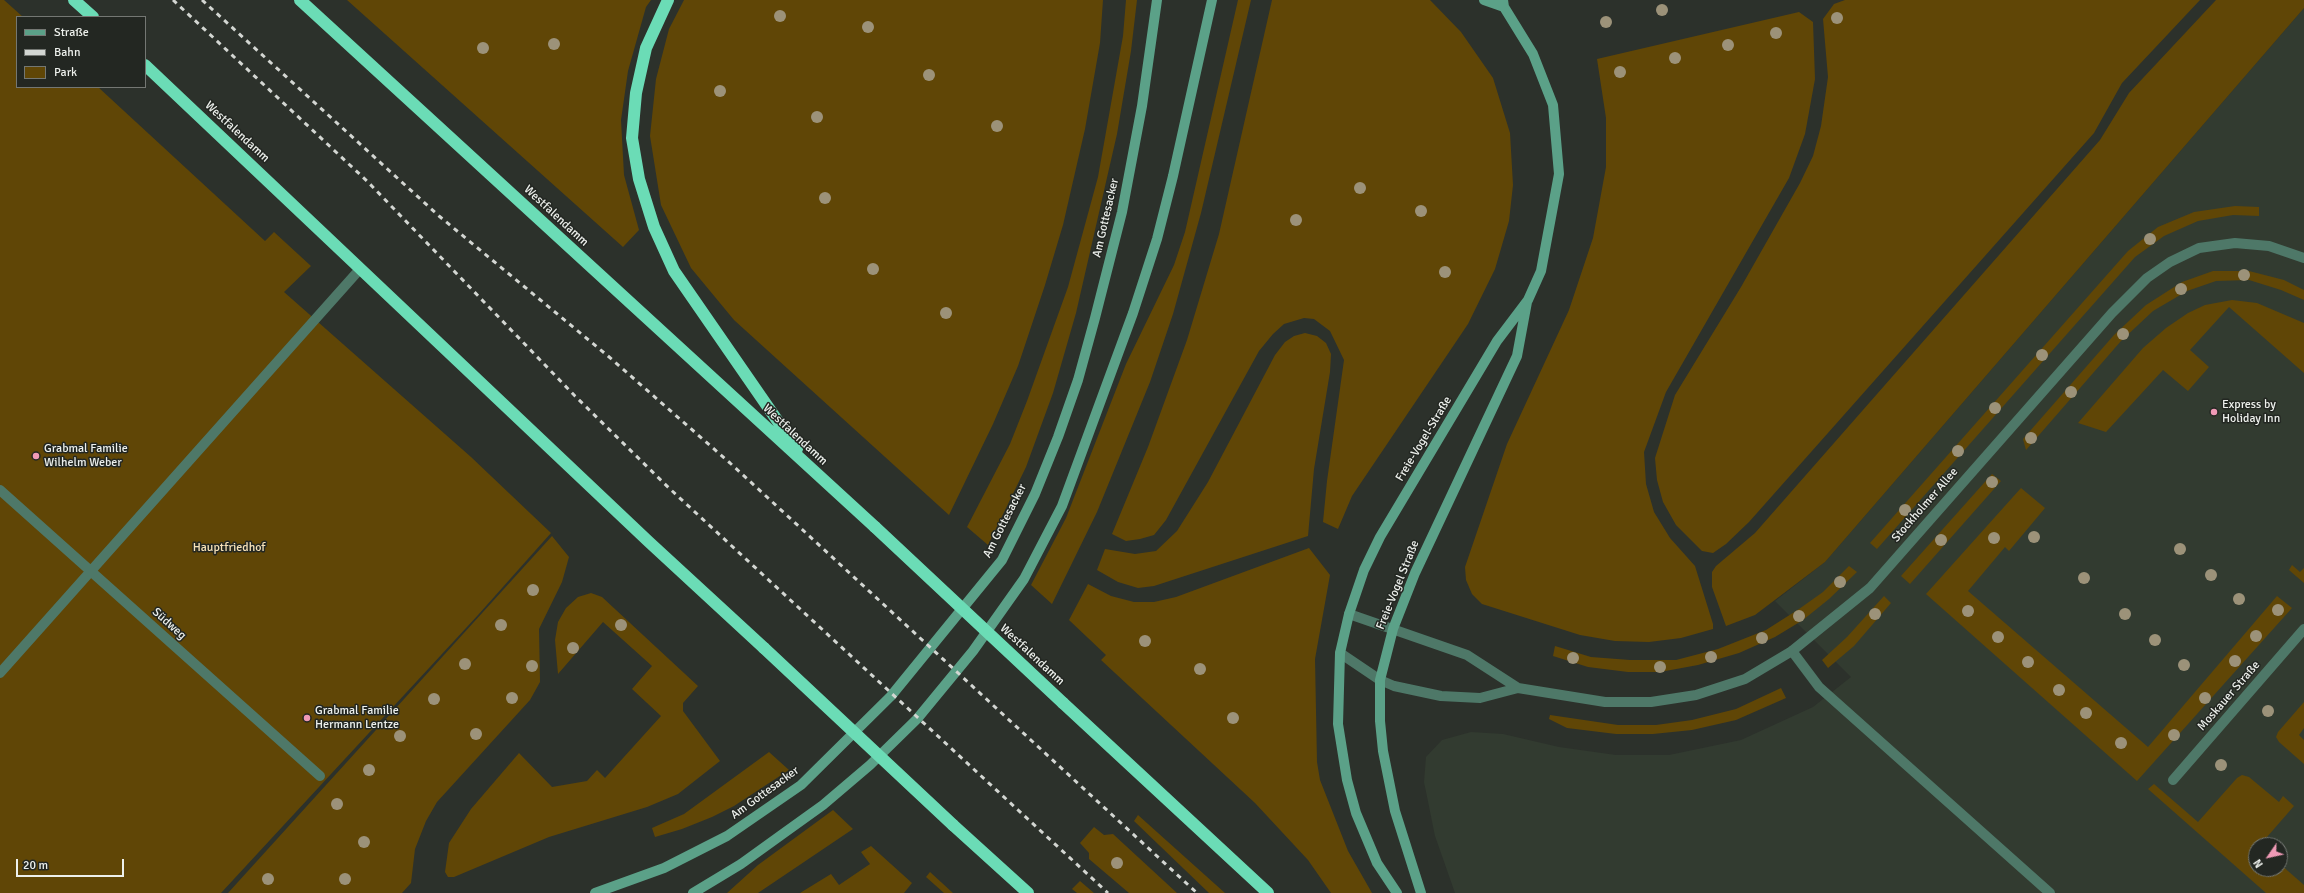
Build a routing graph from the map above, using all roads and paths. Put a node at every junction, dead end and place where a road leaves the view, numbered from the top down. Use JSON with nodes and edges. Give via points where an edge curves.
{"nodes":[{"id":1,"x":74,"y":0,"type":"edge"},
{"id":2,"x":300,"y":0,"type":"edge"},
{"id":3,"x":668,"y":0,"type":"edge"},
{"id":4,"x":1157,"y":0,"type":"edge"},
{"id":5,"x":1212,"y":0,"type":"edge"},
{"id":6,"x":1484,"y":0,"type":"edge"},
{"id":7,"x":1503,"y":4,"type":"edge"},
{"id":8,"x":92,"y":16,"type":"edge"},
{"id":9,"x":146,"y":66,"type":"edge"},
{"id":10,"x":2304,"y":258,"type":"edge"},
{"id":11,"x":360,"y":269,"type":"junction"},
{"id":12,"x":1528,"y":300,"type":"junction"},
{"id":13,"x":809,"y":467,"type":"junction"},
{"id":14,"x":0,"y":490,"type":"edge"},
{"id":15,"x":90,"y":570,"type":"junction"},
{"id":16,"x":1349,"y":614,"type":"junction"},
{"id":17,"x":1393,"y":629,"type":"junction"},
{"id":18,"x":2304,"y":629,"type":"edge"},
{"id":19,"x":1792,"y":651,"type":"junction"},
{"id":20,"x":1340,"y":653,"type":"junction"},
{"id":21,"x":0,"y":672,"type":"edge"},
{"id":22,"x":1380,"y":680,"type":"junction"},
{"id":23,"x":1518,"y":688,"type":"junction"},
{"id":24,"x":320,"y":776,"type":"dead end"},
{"id":25,"x":2173,"y":780,"type":"dead end"},
{"id":26,"x":594,"y":893,"type":"edge"},
{"id":27,"x":693,"y":893,"type":"edge"},
{"id":28,"x":1028,"y":893,"type":"edge"},
{"id":29,"x":1268,"y":893,"type":"edge"},
{"id":30,"x":1397,"y":893,"type":"edge"},
{"id":31,"x":1420,"y":893,"type":"edge"},
{"id":32,"x":2050,"y":893,"type":"edge"}],
"edges":[{"from":1,"to":8,"type":"highway"},
{"from":2,"to":13,"type":"highway","name":"Westfalendamm"},
{"from":3,"to":13,"type":"highway","via":[[646,48],[636,93],[632,138],[639,179],[654,227],[674,271]]},
{"from":4,"to":26,"type":"street","name":"Am Gottesacker","via":[[1142,106],[1122,212],[1078,380],[1035,494],[1002,560],[891,696],[801,785],[727,836],[664,868]]},
{"from":5,"to":27,"type":"street","via":[[1173,176],[1135,306],[1085,449],[1062,506],[1024,579],[973,651],[917,719],[870,765],[823,805],[741,864]]},
{"from":6,"to":7,"type":"street","name":"Freie-Vogel-Straße"},
{"from":7,"to":12,"type":"street","name":"Freie-Vogel-Straße","via":[[1533,54],[1553,106],[1558,174],[1541,271]]},
{"from":9,"to":11,"type":"highway","name":"Westfalendamm"},
{"from":10,"to":19,"type":"street","name":"Stockholmer Allee","via":[[2269,246],[2235,243],[2199,248],[2170,262],[2147,278],[2112,313],[1870,588]]},
{"from":11,"to":15,"type":"street"},
{"from":11,"to":28,"type":"highway","name":"Westfalendamm","bridge":true,"via":[[643,537]]},
{"from":12,"to":16,"type":"street","name":"Freie-Vogel-Straße","via":[[1497,341],[1380,537],[1364,570]]},
{"from":12,"to":17,"type":"street","name":"Freie-Vogel Straße","via":[[1517,356],[1415,573]]},
{"from":13,"to":29,"type":"highway","name":"Westfalendamm","bridge":true},
{"from":14,"to":15,"type":"street","name":"Südweg"},
{"from":15,"to":21,"type":"street"},
{"from":15,"to":24,"type":"street","name":"Südweg"},
{"from":16,"to":17,"type":"street","name":"Stockholmer Allee"},
{"from":16,"to":20,"type":"street","name":"Freie-Vogel-Straße"},
{"from":17,"to":22,"type":"street","name":"Freie-Vogel Straße"},
{"from":17,"to":23,"type":"street","name":"Stockholmer Allee","via":[[1467,655]]},
{"from":18,"to":25,"type":"street","name":"Moskauer Straße"},
{"from":19,"to":23,"type":"street","name":"Stockholmer Allee","via":[[1745,679],[1696,695],[1651,702],[1605,702]]},
{"from":19,"to":32,"type":"street","via":[[1819,687]]},
{"from":20,"to":22,"type":"street","name":"Stockholmer Allee"},
{"from":20,"to":30,"type":"street","name":"Freie-Vogel-Straße","via":[[1338,724],[1347,780],[1356,813],[1376,863]]},
{"from":22,"to":23,"type":"street","name":"Stockholmer Allee","via":[[1394,686],[1441,696],[1480,698]]},
{"from":22,"to":31,"type":"street","name":"Freie-Vogel Straße","via":[[1383,751],[1395,811]]}]}
